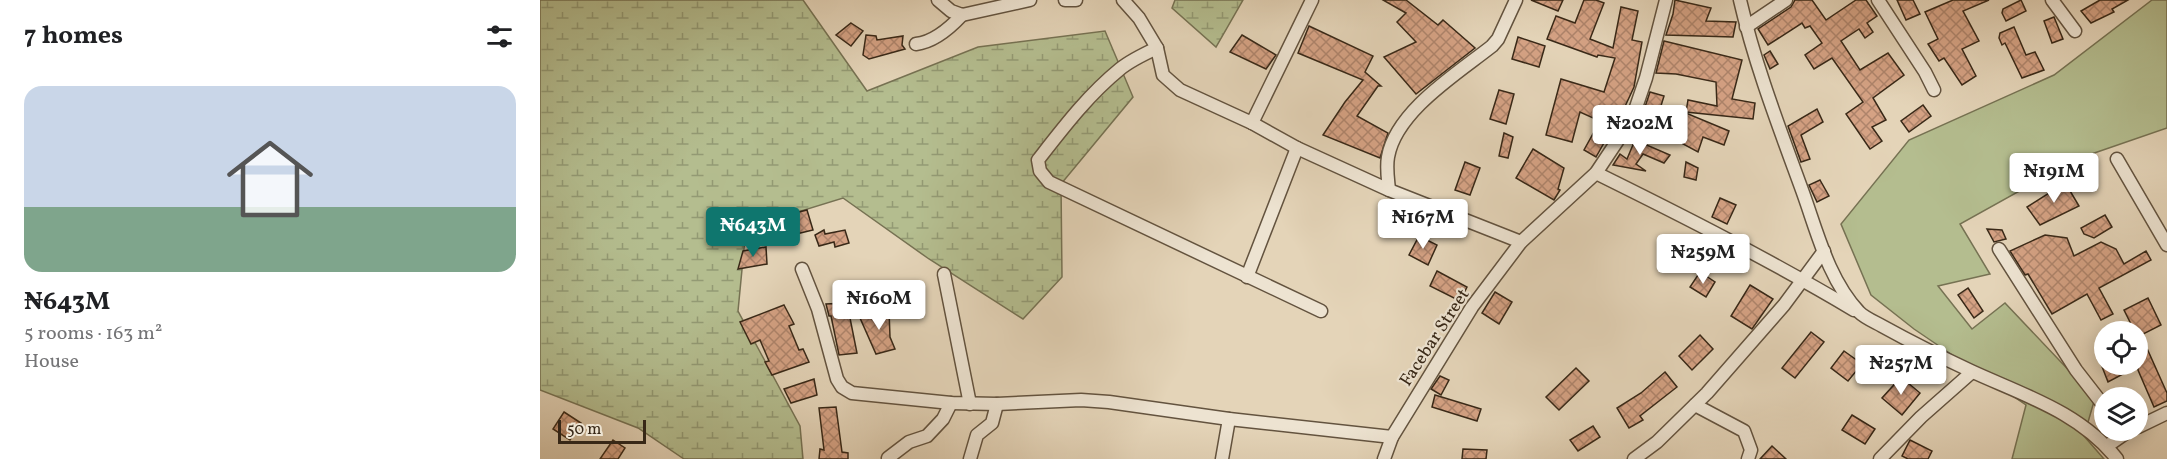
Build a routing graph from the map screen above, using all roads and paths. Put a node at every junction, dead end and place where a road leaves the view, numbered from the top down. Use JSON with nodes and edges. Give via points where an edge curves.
{"nodes":[{"id":1,"x":938,"y":0,"type":"edge"},
{"id":2,"x":1030,"y":0,"type":"edge"},
{"id":3,"x":1065,"y":0,"type":"edge"},
{"id":4,"x":1076,"y":0,"type":"edge"},
{"id":5,"x":1123,"y":0,"type":"edge"},
{"id":6,"x":1312,"y":0,"type":"edge"},
{"id":7,"x":1516,"y":0,"type":"edge"},
{"id":8,"x":1666,"y":0,"type":"edge"},
{"id":9,"x":1740,"y":0,"type":"edge"},
{"id":10,"x":1786,"y":0,"type":"edge"},
{"id":11,"x":1878,"y":0,"type":"edge"},
{"id":12,"x":2052,"y":0,"type":"edge"},
{"id":13,"x":962,"y":15,"type":"junction"},
{"id":14,"x":1746,"y":27,"type":"junction"},
{"id":15,"x":2075,"y":32,"type":"dead end"},
{"id":16,"x":916,"y":44,"type":"dead end"},
{"id":17,"x":1157,"y":48,"type":"junction"},
{"id":18,"x":1934,"y":90,"type":"dead end"},
{"id":19,"x":1252,"y":123,"type":"junction"},
{"id":20,"x":1297,"y":148,"type":"junction"},
{"id":21,"x":2117,"y":159,"type":"dead end"},
{"id":22,"x":1596,"y":173,"type":"junction"},
{"id":23,"x":1389,"y":190,"type":"junction"},
{"id":24,"x":1521,"y":242,"type":"junction"},
{"id":25,"x":2167,"y":245,"type":"edge"},
{"id":26,"x":1999,"y":249,"type":"dead end"},
{"id":27,"x":1824,"y":251,"type":"junction"},
{"id":28,"x":801,"y":269,"type":"dead end"},
{"id":29,"x":944,"y":274,"type":"dead end"},
{"id":30,"x":1247,"y":277,"type":"junction"},
{"id":31,"x":1802,"y":279,"type":"junction"},
{"id":32,"x":1321,"y":311,"type":"dead end"},
{"id":33,"x":1860,"y":314,"type":"junction"},
{"id":34,"x":1972,"y":372,"type":"junction"},
{"id":35,"x":2094,"y":393,"type":"edge"},
{"id":36,"x":951,"y":404,"type":"junction"},
{"id":37,"x":970,"y":404,"type":"junction"},
{"id":38,"x":997,"y":404,"type":"junction"},
{"id":39,"x":1695,"y":405,"type":"junction"},
{"id":40,"x":2167,"y":412,"type":"edge"},
{"id":41,"x":1228,"y":419,"type":"junction"},
{"id":42,"x":2148,"y":421,"type":"edge"},
{"id":43,"x":1392,"y":437,"type":"junction"},
{"id":44,"x":2114,"y":441,"type":"edge"},
{"id":45,"x":2107,"y":446,"type":"junction"},
{"id":46,"x":888,"y":458,"type":"edge"},
{"id":47,"x":970,"y":459,"type":"edge"},
{"id":48,"x":1222,"y":459,"type":"edge"},
{"id":49,"x":1384,"y":459,"type":"edge"},
{"id":50,"x":1634,"y":459,"type":"edge"},
{"id":51,"x":1748,"y":459,"type":"edge"},
{"id":52,"x":1880,"y":459,"type":"edge"},
{"id":53,"x":2117,"y":459,"type":"edge"}],
"edges":[{"from":1,"to":13,"type":"street"},
{"from":2,"to":13,"type":"street"},
{"from":3,"to":4,"type":"street"},
{"from":5,"to":17,"type":"street"},
{"from":6,"to":19,"type":"street"},
{"from":7,"to":23,"type":"street","via":[[1492,46],[1407,118],[1390,146]]},
{"from":8,"to":22,"type":"street","name":"Facebar Street","via":[[1632,119]]},
{"from":9,"to":14,"type":"street"},
{"from":10,"to":14,"type":"street"},
{"from":11,"to":18,"type":"street"},
{"from":12,"to":15,"type":"street"},
{"from":13,"to":16,"type":"street","via":[[933,39]]},
{"from":14,"to":27,"type":"street"},
{"from":17,"to":19,"type":"street","via":[[1168,82]]},
{"from":17,"to":30,"type":"street","via":[[1134,59],[1097,90],[1038,160],[1040,171],[1049,182]]},
{"from":19,"to":20,"type":"street"},
{"from":20,"to":23,"type":"street"},
{"from":20,"to":30,"type":"street"},
{"from":21,"to":25,"type":"street"},
{"from":22,"to":24,"type":"street","name":"Facebar Street"},
{"from":22,"to":31,"type":"street"},
{"from":23,"to":24,"type":"street"},
{"from":24,"to":43,"type":"street","name":"Facebar Street","via":[[1472,307]]},
{"from":26,"to":35,"type":"street"},
{"from":27,"to":31,"type":"street"},
{"from":27,"to":33,"type":"street","via":[[1838,286]]},
{"from":28,"to":36,"type":"street","via":[[842,387],[852,393]]},
{"from":29,"to":37,"type":"street"},
{"from":30,"to":32,"type":"street"},
{"from":31,"to":33,"type":"street"},
{"from":31,"to":39,"type":"street","via":[[1784,305]]},
{"from":33,"to":34,"type":"street"},
{"from":34,"to":45,"type":"street","via":[[2055,409]]},
{"from":34,"to":52,"type":"street"},
{"from":36,"to":37,"type":"street"},
{"from":36,"to":46,"type":"street","via":[[944,419],[927,436],[909,442]]},
{"from":37,"to":38,"type":"street"},
{"from":38,"to":41,"type":"street","via":[[1081,400]]},
{"from":38,"to":47,"type":"street","via":[[992,423],[977,435]]},
{"from":39,"to":50,"type":"street"},
{"from":39,"to":51,"type":"street","via":[[1744,430],[1749,440]]},
{"from":40,"to":42,"type":"street"},
{"from":41,"to":43,"type":"street"},
{"from":41,"to":48,"type":"street"},
{"from":43,"to":49,"type":"street","name":"Facebar Street"},
{"from":44,"to":45,"type":"street"},
{"from":45,"to":53,"type":"street"}]}
